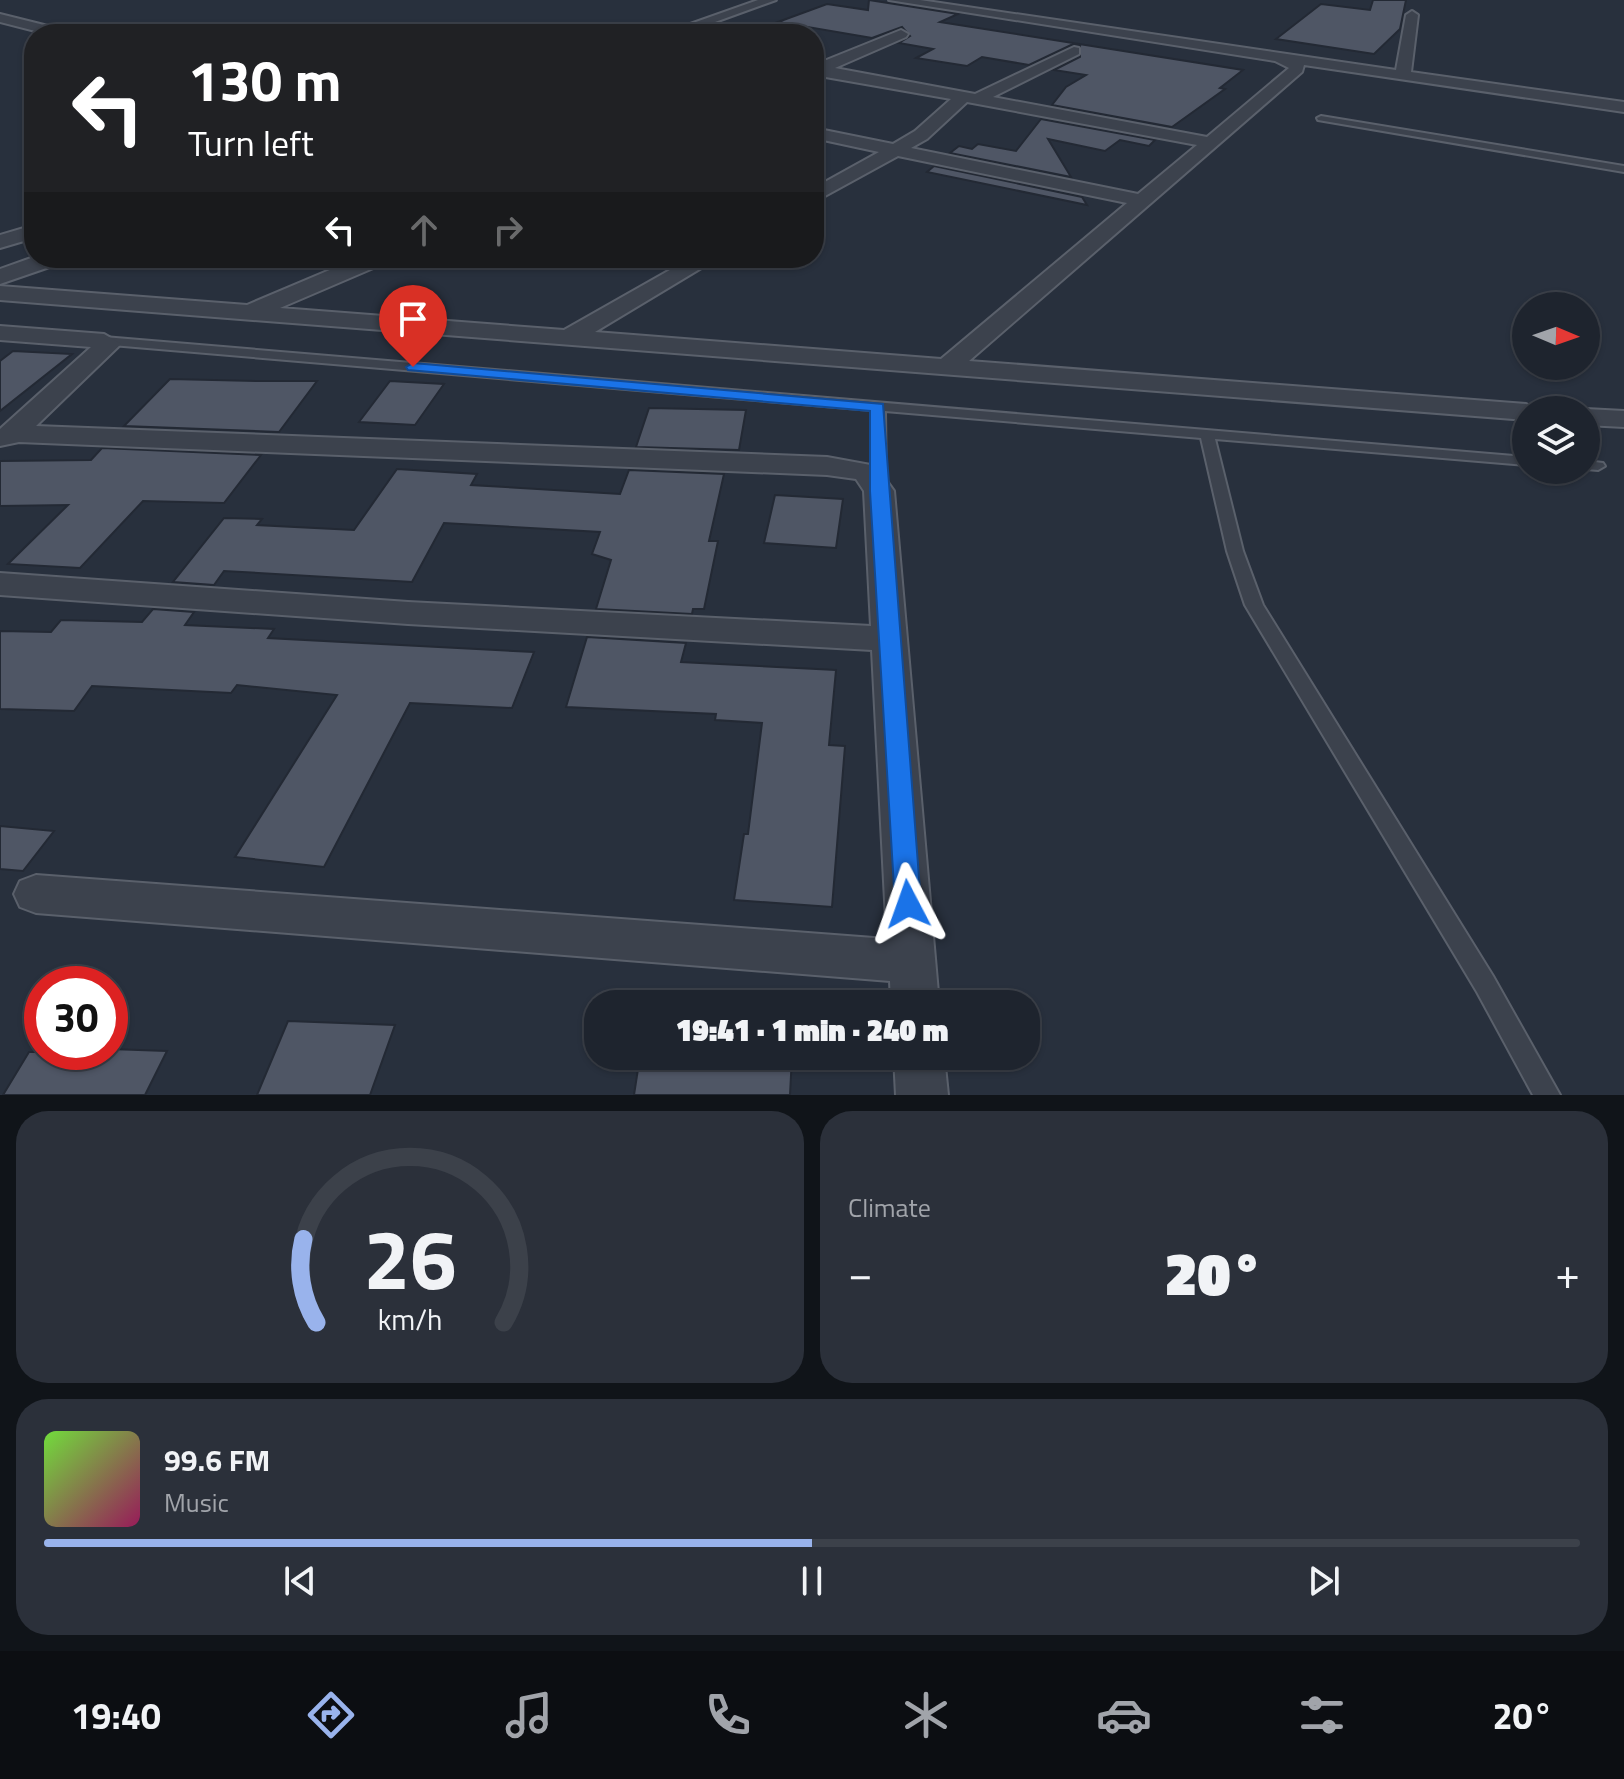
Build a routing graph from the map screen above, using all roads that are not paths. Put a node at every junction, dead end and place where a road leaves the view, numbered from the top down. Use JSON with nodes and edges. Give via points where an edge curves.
{"nodes":[{"id":1,"x":770,"y":0,"type":"edge"},
{"id":2,"x":895,"y":0,"type":"edge"},
{"id":3,"x":1412,"y":15,"type":"dead end"},
{"id":4,"x":0,"y":18,"type":"edge"},
{"id":5,"x":24,"y":24,"type":"edge"},
{"id":6,"x":699,"y":24,"type":"edge"},
{"id":7,"x":10,"y":32,"type":"dead end"},
{"id":8,"x":901,"y":34,"type":"dead end"},
{"id":9,"x":24,"y":36,"type":"edge"},
{"id":10,"x":1074,"y":51,"type":"dead end"},
{"id":11,"x":1278,"y":57,"type":"junction"},
{"id":12,"x":824,"y":67,"type":"edge"},
{"id":13,"x":824,"y":71,"type":"edge"},
{"id":14,"x":1403,"y":75,"type":"junction"},
{"id":15,"x":970,"y":98,"type":"junction"},
{"id":16,"x":1005,"y":105,"type":"junction"},
{"id":17,"x":1624,"y":107,"type":"edge"},
{"id":18,"x":1321,"y":118,"type":"dead end"},
{"id":19,"x":824,"y":135,"type":"edge"},
{"id":20,"x":921,"y":135,"type":"junction"},
{"id":21,"x":1212,"y":143,"type":"junction"},
{"id":22,"x":895,"y":149,"type":"junction"},
{"id":23,"x":1624,"y":169,"type":"edge"},
{"id":24,"x":824,"y":190,"type":"edge"},
{"id":25,"x":1144,"y":201,"type":"junction"},
{"id":26,"x":25,"y":268,"type":"edge"},
{"id":27,"x":353,"y":268,"type":"edge"},
{"id":28,"x":690,"y":268,"type":"edge"},
{"id":29,"x":0,"y":277,"type":"edge"},
{"id":30,"x":0,"y":293,"type":"edge"},
{"id":31,"x":250,"y":312,"type":"junction"},
{"id":32,"x":0,"y":333,"type":"edge"},
{"id":33,"x":569,"y":337,"type":"junction"},
{"id":34,"x":104,"y":341,"type":"junction"},
{"id":35,"x":947,"y":367,"type":"junction"},
{"id":36,"x":878,"y":407,"type":"junction"},
{"id":37,"x":1512,"y":411,"type":"edge"},
{"id":38,"x":1600,"y":418,"type":"edge"},
{"id":39,"x":1624,"y":419,"type":"edge"},
{"id":40,"x":1207,"y":435,"type":"junction"},
{"id":41,"x":6,"y":439,"type":"edge"},
{"id":42,"x":1512,"y":460,"type":"edge"},
{"id":43,"x":879,"y":491,"type":"junction"},
{"id":44,"x":0,"y":584,"type":"edge"},
{"id":45,"x":889,"y":639,"type":"junction"},
{"id":46,"x":36,"y":894,"type":"dead end"},
{"id":47,"x":914,"y":983,"type":"edge"},
{"id":48,"x":920,"y":1070,"type":"edge"},
{"id":49,"x":922,"y":1095,"type":"edge"},
{"id":50,"x":1547,"y":1095,"type":"edge"}],
"edges":[{"from":1,"to":6,"type":"street"},
{"from":2,"to":11,"type":"street"},
{"from":3,"to":14,"type":"street"},
{"from":4,"to":5,"type":"street"},
{"from":7,"to":9,"type":"street"},
{"from":8,"to":12,"type":"street"},
{"from":10,"to":15,"type":"street"},
{"from":11,"to":14,"type":"street"},
{"from":11,"to":21,"type":"street","via":[[1297,69]]},
{"from":13,"to":15,"type":"street"},
{"from":14,"to":17,"type":"street"},
{"from":15,"to":16,"type":"street"},
{"from":15,"to":20,"type":"street"},
{"from":16,"to":20,"type":"street"},
{"from":16,"to":21,"type":"street"},
{"from":18,"to":23,"type":"lane"},
{"from":19,"to":22,"type":"street"},
{"from":20,"to":22,"type":"street"},
{"from":21,"to":25,"type":"street"},
{"from":22,"to":24,"type":"street"},
{"from":22,"to":25,"type":"street"},
{"from":25,"to":35,"type":"street"},
{"from":26,"to":29,"type":"street"},
{"from":27,"to":31,"type":"street"},
{"from":28,"to":33,"type":"street"},
{"from":30,"to":31,"type":"street"},
{"from":31,"to":33,"type":"street"},
{"from":32,"to":34,"type":"street"},
{"from":33,"to":35,"type":"street"},
{"from":34,"to":36,"type":"lane"},
{"from":34,"to":41,"type":"street","via":[[109,344],[103,351]]},
{"from":35,"to":37,"type":"street"},
{"from":36,"to":40,"type":"lane"},
{"from":36,"to":43,"type":"lane"},
{"from":38,"to":39,"type":"street"},
{"from":40,"to":42,"type":"lane"},
{"from":40,"to":50,"type":"lane","via":[[1254,605]]},
{"from":41,"to":43,"type":"street","via":[[827,466],[866,472]]},
{"from":43,"to":45,"type":"street"},
{"from":44,"to":45,"type":"street"},
{"from":45,"to":47,"type":"street"},
{"from":46,"to":47,"type":"street"},
{"from":48,"to":49,"type":"street"}]}
